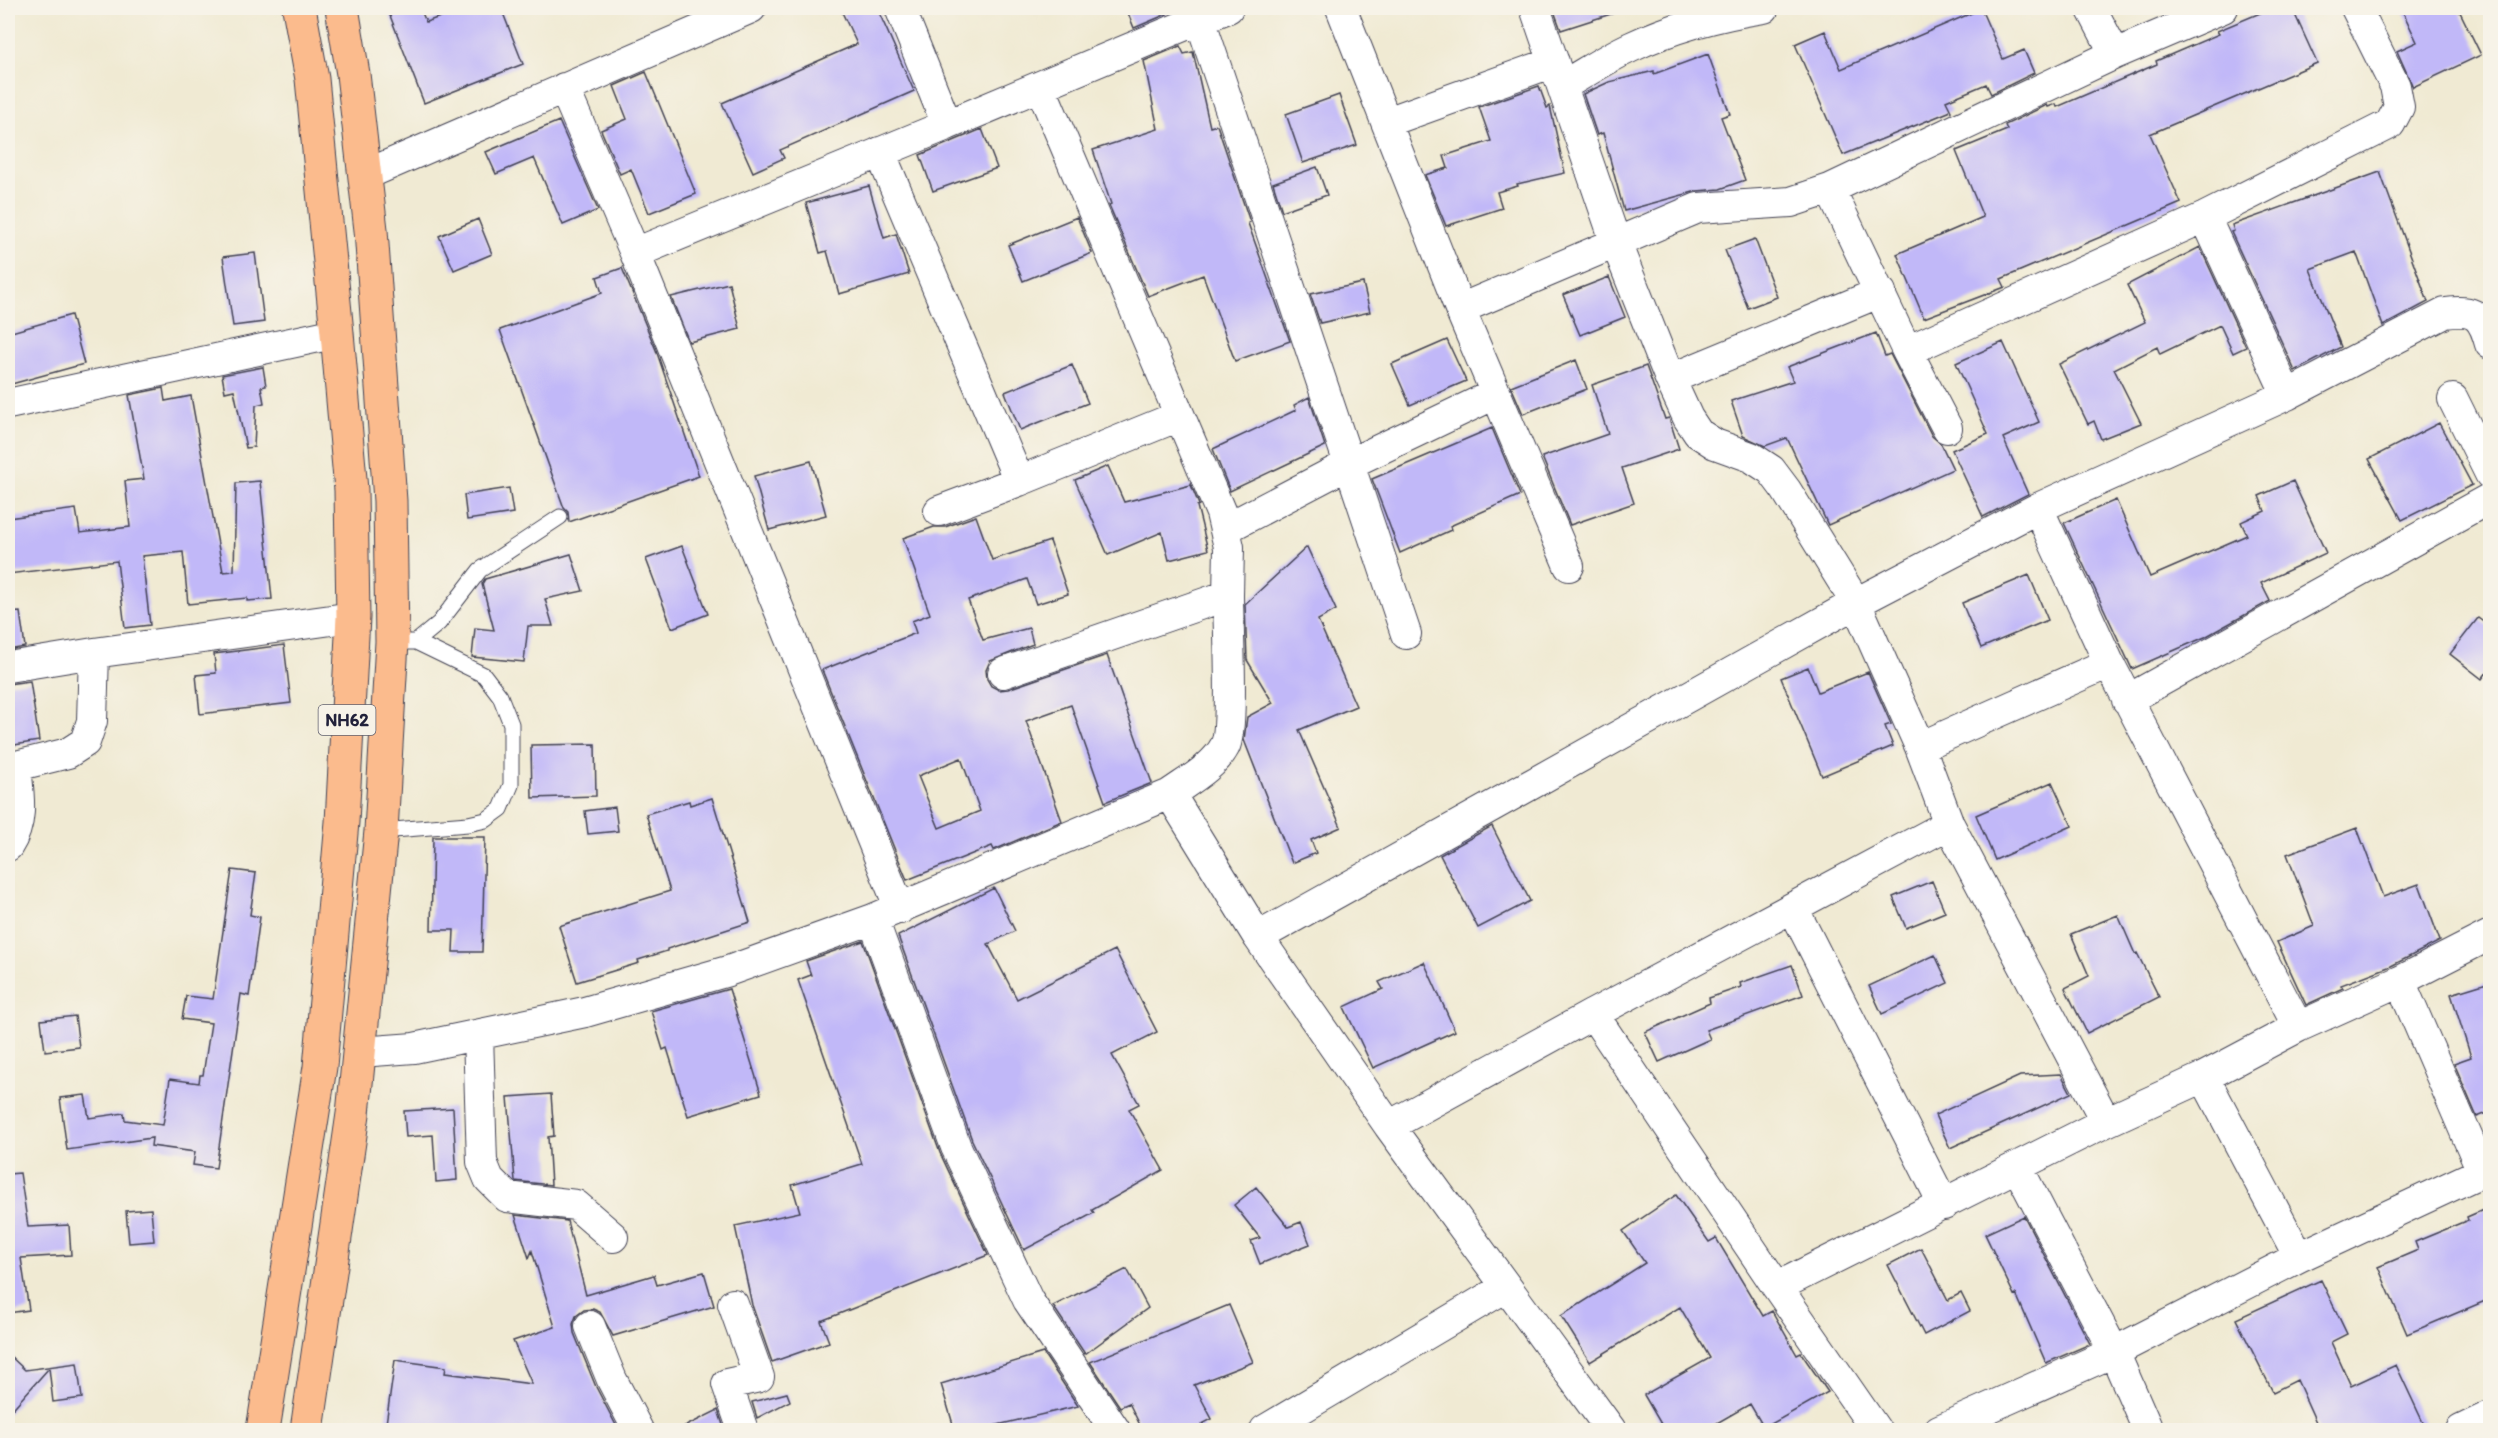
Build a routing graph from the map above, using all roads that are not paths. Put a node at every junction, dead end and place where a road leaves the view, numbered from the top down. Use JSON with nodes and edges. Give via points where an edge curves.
{"nodes":[{"id":1,"x":299,"y":8,"type":"edge"},
{"id":2,"x":342,"y":8,"type":"edge"},
{"id":3,"x":752,"y":8,"type":"edge"},
{"id":4,"x":900,"y":8,"type":"edge"},
{"id":5,"x":1228,"y":8,"type":"edge"},
{"id":6,"x":1341,"y":8,"type":"edge"},
{"id":7,"x":1535,"y":8,"type":"edge"},
{"id":8,"x":1764,"y":8,"type":"edge"},
{"id":9,"x":2091,"y":8,"type":"edge"},
{"id":10,"x":2223,"y":8,"type":"edge"},
{"id":11,"x":2356,"y":8,"type":"edge"},
{"id":12,"x":1200,"y":19,"type":"junction"},
{"id":13,"x":2115,"y":54,"type":"junction"},
{"id":14,"x":1558,"y":74,"type":"junction"},
{"id":15,"x":1040,"y":86,"type":"junction"},
{"id":16,"x":564,"y":88,"type":"junction"},
{"id":17,"x":1387,"y":122,"type":"junction"},
{"id":18,"x":947,"y":125,"type":"junction"},
{"id":19,"x":880,"y":152,"type":"junction"},
{"id":20,"x":365,"y":175,"type":"junction"},
{"id":21,"x":1830,"y":189,"type":"junction"},
{"id":22,"x":2205,"y":217,"type":"junction"},
{"id":23,"x":1616,"y":243,"type":"junction"},
{"id":24,"x":635,"y":253,"type":"junction"},
{"id":25,"x":1881,"y":292,"type":"junction"},
{"id":26,"x":1460,"y":309,"type":"junction"},
{"id":27,"x":338,"y":333,"type":"junction"},
{"id":28,"x":2490,"y":344,"type":"edge"},
{"id":29,"x":1907,"y":351,"type":"junction"},
{"id":30,"x":1670,"y":379,"type":"junction"},
{"id":31,"x":1495,"y":394,"type":"junction"},
{"id":32,"x":2287,"y":395,"type":"junction"},
{"id":33,"x":2453,"y":399,"type":"dead end"},
{"id":34,"x":8,"y":404,"type":"edge"},
{"id":35,"x":1179,"y":416,"type":"junction"},
{"id":36,"x":1947,"y":428,"type":"dead end"},
{"id":37,"x":1349,"y":464,"type":"junction"},
{"id":38,"x":2490,"y":474,"type":"edge"},
{"id":39,"x":1019,"y":481,"type":"junction"},
{"id":40,"x":2490,"y":498,"type":"edge"},
{"id":41,"x":2038,"y":508,"type":"junction"},
{"id":42,"x":939,"y":511,"type":"dead end"},
{"id":43,"x":560,"y":517,"type":"dead end"},
{"id":44,"x":1225,"y":529,"type":"junction"},
{"id":45,"x":1569,"y":566,"type":"dead end"},
{"id":46,"x":1228,"y":595,"type":"junction"},
{"id":47,"x":1856,"y":603,"type":"junction"},
{"id":48,"x":353,"y":617,"type":"junction"},
{"id":49,"x":1406,"y":634,"type":"dead end"},
{"id":50,"x":404,"y":642,"type":"junction"},
{"id":51,"x":94,"y":653,"type":"junction"},
{"id":52,"x":2109,"y":663,"type":"junction"},
{"id":53,"x":8,"y":667,"type":"edge"},
{"id":54,"x":1003,"y":673,"type":"dead end"},
{"id":55,"x":2127,"y":699,"type":"junction"},
{"id":56,"x":1920,"y":747,"type":"junction"},
{"id":57,"x":12,"y":767,"type":"edge"},
{"id":58,"x":1170,"y":794,"type":"junction"},
{"id":59,"x":1949,"y":824,"type":"junction"},
{"id":60,"x":381,"y":831,"type":"junction"},
{"id":61,"x":8,"y":846,"type":"edge"},
{"id":62,"x":1792,"y":908,"type":"junction"},
{"id":63,"x":886,"y":914,"type":"junction"},
{"id":64,"x":2490,"y":935,"type":"edge"},
{"id":65,"x":1258,"y":937,"type":"junction"},
{"id":66,"x":2400,"y":981,"type":"junction"},
{"id":67,"x":1593,"y":1014,"type":"junction"},
{"id":68,"x":2298,"y":1027,"type":"junction"},
{"id":69,"x":478,"y":1035,"type":"junction"},
{"id":70,"x":360,"y":1052,"type":"junction"},
{"id":71,"x":2204,"y":1077,"type":"junction"},
{"id":72,"x":2106,"y":1122,"type":"junction"},
{"id":73,"x":1389,"y":1126,"type":"junction"},
{"id":74,"x":2018,"y":1168,"type":"junction"},
{"id":75,"x":2486,"y":1169,"type":"edge"},
{"id":76,"x":1944,"y":1205,"type":"junction"},
{"id":77,"x":613,"y":1237,"type":"dead end"},
{"id":78,"x":2299,"y":1257,"type":"junction"},
{"id":79,"x":1506,"y":1287,"type":"junction"},
{"id":80,"x":1777,"y":1287,"type":"junction"},
{"id":81,"x":733,"y":1304,"type":"dead end"},
{"id":82,"x":590,"y":1326,"type":"dead end"},
{"id":83,"x":2114,"y":1352,"type":"junction"},
{"id":84,"x":2490,"y":1416,"type":"edge"},
{"id":85,"x":263,"y":1431,"type":"edge"},
{"id":86,"x":307,"y":1431,"type":"edge"},
{"id":87,"x":638,"y":1431,"type":"edge"},
{"id":88,"x":743,"y":1431,"type":"edge"},
{"id":89,"x":1115,"y":1431,"type":"edge"},
{"id":90,"x":1265,"y":1431,"type":"edge"},
{"id":91,"x":1611,"y":1431,"type":"edge"},
{"id":92,"x":1876,"y":1431,"type":"edge"},
{"id":93,"x":1939,"y":1431,"type":"edge"},
{"id":94,"x":2148,"y":1431,"type":"edge"},
{"id":95,"x":2461,"y":1431,"type":"edge"}],
"edges":[{"from":1,"to":27,"type":"highway","number":"NH62","via":[[312,79]]},
{"from":2,"to":20,"type":"highway","number":"NH62"},
{"from":3,"to":16,"type":"street"},
{"from":4,"to":18,"type":"street"},
{"from":5,"to":12,"type":"street"},
{"from":6,"to":17,"type":"street"},
{"from":7,"to":14,"type":"street"},
{"from":8,"to":14,"type":"street","via":[[1730,13],[1671,31]]},
{"from":9,"to":13,"type":"street"},
{"from":10,"to":13,"type":"street"},
{"from":11,"to":22,"type":"street","via":[[2395,86],[2400,107],[2390,124]]},
{"from":12,"to":15,"type":"street"},
{"from":12,"to":37,"type":"street"},
{"from":13,"to":21,"type":"street"},
{"from":14,"to":17,"type":"street"},
{"from":14,"to":23,"type":"street"},
{"from":15,"to":18,"type":"street"},
{"from":15,"to":35,"type":"street"},
{"from":16,"to":20,"type":"street"},
{"from":16,"to":24,"type":"street"},
{"from":17,"to":26,"type":"street"},
{"from":18,"to":19,"type":"street"},
{"from":19,"to":24,"type":"street"},
{"from":19,"to":39,"type":"street"},
{"from":20,"to":50,"type":"highway","number":"NH62"},
{"from":21,"to":23,"type":"street","via":[[1791,202],[1698,208]]},
{"from":21,"to":25,"type":"street"},
{"from":22,"to":29,"type":"street"},
{"from":22,"to":32,"type":"street"},
{"from":23,"to":26,"type":"street"},
{"from":23,"to":30,"type":"street"},
{"from":24,"to":63,"type":"street"},
{"from":25,"to":29,"type":"street"},
{"from":25,"to":30,"type":"street"},
{"from":26,"to":31,"type":"street"},
{"from":27,"to":34,"type":"street"},
{"from":27,"to":48,"type":"highway","number":"NH62","via":[[351,490]]},
{"from":28,"to":32,"type":"street","via":[[2476,315],[2464,310],[2445,313]]},
{"from":29,"to":36,"type":"street"},
{"from":30,"to":47,"type":"street","via":[[1698,433],[1771,470]]},
{"from":31,"to":37,"type":"street"},
{"from":31,"to":45,"type":"street"},
{"from":32,"to":41,"type":"street"},
{"from":33,"to":38,"type":"street"},
{"from":35,"to":39,"type":"street"},
{"from":35,"to":44,"type":"street"},
{"from":37,"to":44,"type":"street"},
{"from":37,"to":49,"type":"street"},
{"from":39,"to":42,"type":"street"},
{"from":40,"to":55,"type":"street"},
{"from":41,"to":47,"type":"street"},
{"from":41,"to":52,"type":"street"},
{"from":43,"to":50,"type":"lane","via":[[480,570],[439,623]]},
{"from":44,"to":46,"type":"street","via":[[1229,547]]},
{"from":46,"to":54,"type":"street"},
{"from":46,"to":58,"type":"street","via":[[1226,745],[1214,761]]},
{"from":47,"to":56,"type":"street"},
{"from":47,"to":65,"type":"street"},
{"from":48,"to":51,"type":"street"},
{"from":48,"to":85,"type":"highway","number":"NH62","via":[[342,822],[320,1067]]},
{"from":50,"to":60,"type":"highway","number":"NH62"},
{"from":50,"to":60,"type":"lane","via":[[484,675],[500,696],[511,724],[511,785],[501,809],[486,820]]},
{"from":51,"to":53,"type":"street"},
{"from":51,"to":57,"type":"street","via":[[92,721],[85,742],[68,753]]},
{"from":52,"to":55,"type":"street"},
{"from":52,"to":56,"type":"street"},
{"from":55,"to":68,"type":"street"},
{"from":56,"to":59,"type":"street"},
{"from":57,"to":61,"type":"street","via":[[20,811],[16,833]]},
{"from":58,"to":63,"type":"street"},
{"from":58,"to":65,"type":"street"},
{"from":59,"to":62,"type":"street"},
{"from":59,"to":72,"type":"street"},
{"from":60,"to":70,"type":"highway","number":"NH62"},
{"from":62,"to":67,"type":"street"},
{"from":62,"to":76,"type":"street"},
{"from":63,"to":69,"type":"street","via":[[728,971],[585,1012]]},
{"from":63,"to":89,"type":"street","via":[[956,1147],[1028,1300]]},
{"from":64,"to":66,"type":"street"},
{"from":65,"to":73,"type":"street"},
{"from":66,"to":68,"type":"street"},
{"from":66,"to":75,"type":"street"},
{"from":67,"to":73,"type":"street"},
{"from":67,"to":80,"type":"street"},
{"from":68,"to":71,"type":"street"},
{"from":69,"to":70,"type":"street","via":[[414,1048]]},
{"from":69,"to":77,"type":"street","via":[[482,1162],[489,1179],[507,1197],[576,1204]]},
{"from":70,"to":86,"type":"highway","number":"NH62"},
{"from":71,"to":72,"type":"street"},
{"from":71,"to":78,"type":"street"},
{"from":72,"to":74,"type":"street"},
{"from":73,"to":79,"type":"street"},
{"from":74,"to":76,"type":"street"},
{"from":74,"to":83,"type":"street"},
{"from":75,"to":78,"type":"street"},
{"from":76,"to":80,"type":"street"},
{"from":78,"to":83,"type":"street"},
{"from":79,"to":90,"type":"street"},
{"from":79,"to":91,"type":"street"},
{"from":80,"to":92,"type":"street"},
{"from":81,"to":88,"type":"street","via":[[759,1377],[727,1384]]},
{"from":82,"to":87,"type":"street"},
{"from":83,"to":93,"type":"street"},
{"from":83,"to":94,"type":"street"},
{"from":84,"to":95,"type":"street"}]}
